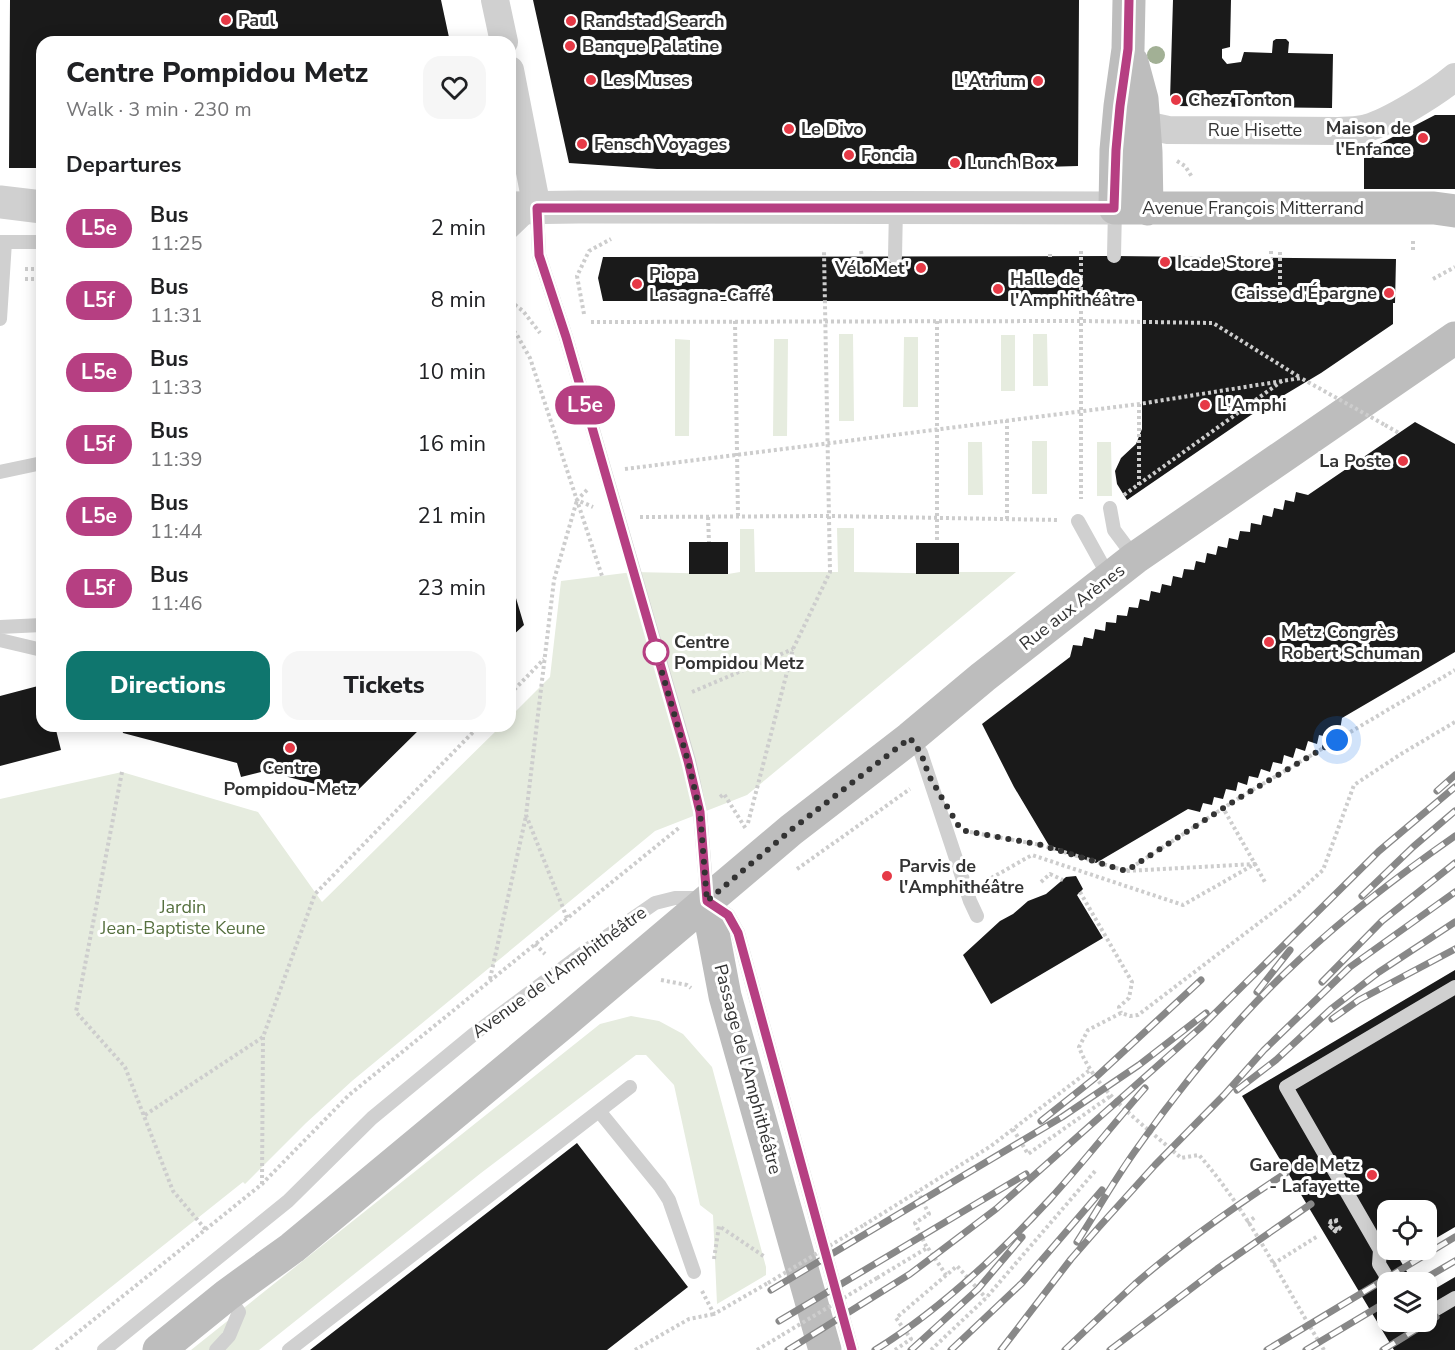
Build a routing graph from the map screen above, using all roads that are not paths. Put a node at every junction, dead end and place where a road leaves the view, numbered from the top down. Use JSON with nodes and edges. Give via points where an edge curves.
{"nodes":[{"id":1,"x":495,"y":0,"type":"edge"},
{"id":2,"x":1129,"y":0,"type":"edge"},
{"id":3,"x":503,"y":36,"type":"edge"},
{"id":4,"x":1455,"y":77,"type":"edge"},
{"id":5,"x":1132,"y":116,"type":"junction"},
{"id":6,"x":516,"y":129,"type":"edge"},
{"id":7,"x":0,"y":202,"type":"edge"},
{"id":8,"x":36,"y":206,"type":"edge"},
{"id":9,"x":896,"y":207,"type":"junction"},
{"id":10,"x":524,"y":208,"type":"edge"},
{"id":11,"x":1114,"y":208,"type":"junction"},
{"id":12,"x":1147,"y":209,"type":"junction"},
{"id":13,"x":1455,"y":211,"type":"edge"},
{"id":14,"x":516,"y":222,"type":"edge"},
{"id":15,"x":2,"y":242,"type":"edge"},
{"id":16,"x":36,"y":242,"type":"edge"},
{"id":17,"x":1114,"y":256,"type":"dead end"},
{"id":18,"x":895,"y":257,"type":"dead end"},
{"id":19,"x":0,"y":319,"type":"edge"},
{"id":20,"x":1455,"y":338,"type":"edge"},
{"id":21,"x":36,"y":464,"type":"edge"},
{"id":22,"x":0,"y":472,"type":"edge"},
{"id":23,"x":1113,"y":504,"type":"road end"},
{"id":24,"x":1078,"y":521,"type":"dead end"},
{"id":25,"x":1135,"y":558,"type":"junction"},
{"id":26,"x":1109,"y":578,"type":"junction"},
{"id":27,"x":36,"y":625,"type":"edge"},
{"id":28,"x":0,"y":627,"type":"edge"},
{"id":29,"x":0,"y":640,"type":"edge"},
{"id":30,"x":36,"y":649,"type":"edge"},
{"id":31,"x":910,"y":738,"type":"junction"},
{"id":32,"x":707,"y":901,"type":"junction"},
{"id":33,"x":977,"y":916,"type":"dead end"},
{"id":34,"x":1455,"y":987,"type":"edge"},
{"id":35,"x":630,"y":1087,"type":"dead end"},
{"id":36,"x":599,"y":1111,"type":"junction"},
{"id":37,"x":694,"y":1272,"type":"dead end"},
{"id":38,"x":1384,"y":1272,"type":"edge"},
{"id":39,"x":227,"y":1295,"type":"junction"},
{"id":40,"x":1455,"y":1298,"type":"edge"},
{"id":41,"x":1437,"y":1308,"type":"edge"},
{"id":42,"x":104,"y":1350,"type":"edge"},
{"id":43,"x":159,"y":1350,"type":"edge"},
{"id":44,"x":216,"y":1350,"type":"edge"},
{"id":45,"x":289,"y":1350,"type":"edge"},
{"id":46,"x":825,"y":1350,"type":"edge"},
{"id":47,"x":852,"y":1350,"type":"edge"}],
"edges":[{"from":1,"to":3,"type":"street"},
{"from":2,"to":5,"type":"main road"},
{"from":4,"to":5,"type":"street","name":"Rue Hisette","via":[[1390,118],[1366,128],[1168,130]]},
{"from":5,"to":11,"type":"main road","via":[[1116,150]]},
{"from":5,"to":12,"type":"main road"},
{"from":6,"to":10,"type":"street"},
{"from":7,"to":8,"type":"street"},
{"from":9,"to":10,"type":"street","name":"Avenue François Mitterrand"},
{"from":9,"to":11,"type":"street","name":"Avenue François Mitterrand"},
{"from":9,"to":18,"type":"lane"},
{"from":10,"to":14,"type":"lane"},
{"from":10,"to":32,"type":"lane","via":[[566,337],[688,761],[700,812]]},
{"from":11,"to":12,"type":"main road","name":"Avenue François Mitterrand"},
{"from":11,"to":17,"type":"lane"},
{"from":12,"to":13,"type":"main road","name":"Avenue François Mitterrand","via":[[1434,207]]},
{"from":15,"to":16,"type":"lane"},
{"from":15,"to":19,"type":"lane"},
{"from":20,"to":25,"type":"main road","name":"Rue aux Arènes"},
{"from":21,"to":22,"type":"lane"},
{"from":23,"to":25,"type":"lane","via":[[1114,530]]},
{"from":24,"to":26,"type":"lane"},
{"from":25,"to":26,"type":"main road","name":"Rue aux Arènes"},
{"from":26,"to":31,"type":"main road","name":"Rue aux Arènes"},
{"from":27,"to":28,"type":"lane"},
{"from":29,"to":30,"type":"lane"},
{"from":31,"to":32,"type":"main road","name":"Rue aux Arènes"},
{"from":31,"to":33,"type":"lane","via":[[921,753]]},
{"from":32,"to":39,"type":"main road","name":"Avenue de l'Amphithéâtre","via":[[292,1248]]},
{"from":32,"to":42,"type":"lane","name":"Avenue de l'Amphithéâtre","via":[[675,898],[655,903],[560,969],[372,1118],[288,1201]]},
{"from":32,"to":46,"type":"main road","name":"Passage de l'Amphithéâtre","via":[[725,996]]},
{"from":32,"to":47,"type":"lane","name":"Passage de l'Amphithéâtre","via":[[728,915],[738,933]]},
{"from":34,"to":38,"type":"lane","via":[[1286,1087],[1380,1250],[1379,1264]]},
{"from":35,"to":36,"type":"lane"},
{"from":36,"to":37,"type":"lane","via":[[669,1200]]},
{"from":36,"to":45,"type":"lane"},
{"from":39,"to":43,"type":"main road","name":"Avenue de l'Amphithéâtre"},
{"from":39,"to":44,"type":"lane","via":[[239,1312],[228,1336]]},
{"from":40,"to":41,"type":"lane"}]}
